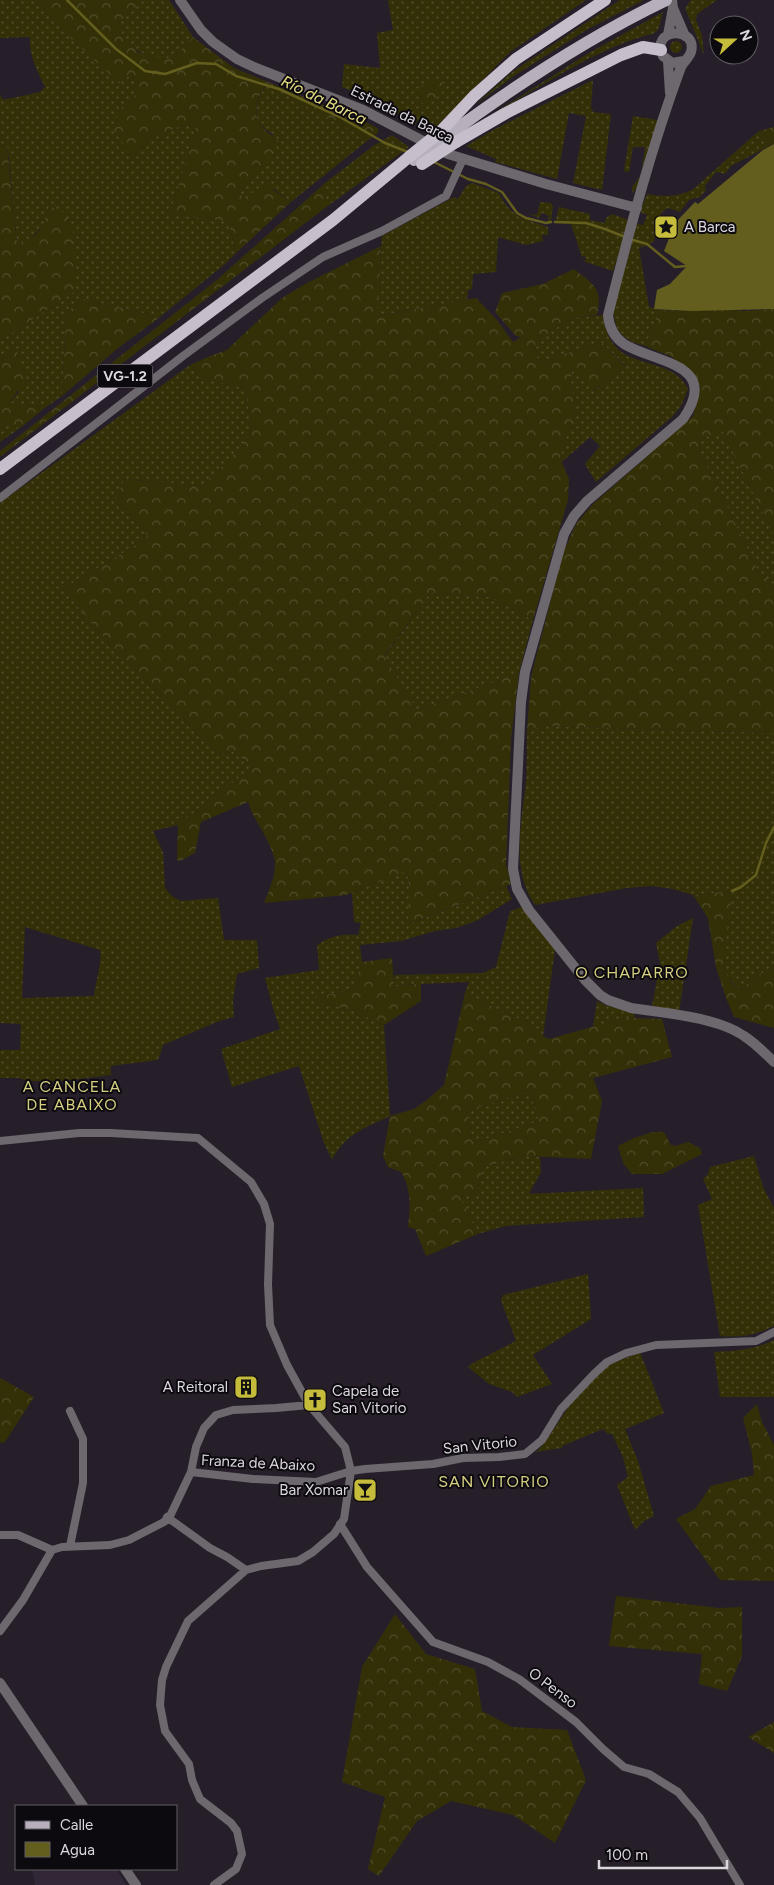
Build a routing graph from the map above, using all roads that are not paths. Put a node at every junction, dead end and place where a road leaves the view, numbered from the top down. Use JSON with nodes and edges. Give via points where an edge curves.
{"nodes":[{"id":1,"x":180,"y":0,"type":"edge"},
{"id":2,"x":605,"y":0,"type":"edge"},
{"id":3,"x":668,"y":3,"type":"edge"},
{"id":4,"x":668,"y":35,"type":"junction"},
{"id":5,"x":686,"y":36,"type":"junction"},
{"id":6,"x":665,"y":56,"type":"junction"},
{"id":7,"x":684,"y":61,"type":"junction"},
{"id":8,"x":670,"y":97,"type":"junction"},
{"id":9,"x":448,"y":136,"type":"junction"},
{"id":10,"x":463,"y":159,"type":"junction"},
{"id":11,"x":413,"y":162,"type":"junction"},
{"id":12,"x":637,"y":208,"type":"junction"},
{"id":13,"x":0,"y":469,"type":"edge"},
{"id":14,"x":0,"y":498,"type":"edge"},
{"id":15,"x":774,"y":1062,"type":"edge"},
{"id":16,"x":0,"y":1141,"type":"edge"},
{"id":17,"x":774,"y":1332,"type":"edge"},
{"id":18,"x":309,"y":1405,"type":"junction"},
{"id":19,"x":70,"y":1411,"type":"dead end"},
{"id":20,"x":351,"y":1471,"type":"junction"},
{"id":21,"x":191,"y":1472,"type":"junction"},
{"id":22,"x":167,"y":1517,"type":"junction"},
{"id":23,"x":340,"y":1524,"type":"junction"},
{"id":24,"x":0,"y":1535,"type":"edge"},
{"id":25,"x":70,"y":1546,"type":"junction"},
{"id":26,"x":52,"y":1550,"type":"junction"},
{"id":27,"x":246,"y":1570,"type":"junction"},
{"id":28,"x":0,"y":1631,"type":"edge"},
{"id":29,"x":0,"y":1683,"type":"edge"},
{"id":30,"x":82,"y":1805,"type":"edge"},
{"id":31,"x":126,"y":1870,"type":"edge"},
{"id":32,"x":136,"y":1885,"type":"edge"},
{"id":33,"x":214,"y":1885,"type":"edge"},
{"id":34,"x":740,"y":1885,"type":"edge"}],
"edges":[{"from":1,"to":10,"type":"street","name":"Estrada da Barca","via":[[200,30],[237,59],[363,110]]},
{"from":2,"to":9,"type":"highway","via":[[516,59],[474,96]]},
{"from":3,"to":4,"type":"street"},
{"from":3,"to":5,"type":"street"},
{"from":3,"to":9,"type":"main road","via":[[594,37],[546,66]]},
{"from":4,"to":5,"type":"street","via":[[677,32]]},
{"from":4,"to":6,"type":"street","via":[[662,42]]},
{"from":5,"to":7,"type":"street","via":[[692,49]]},
{"from":6,"to":7,"type":"street","via":[[676,63]]},
{"from":6,"to":8,"type":"street"},
{"from":6,"to":9,"type":"highway","via":[[644,47],[621,55],[513,109]]},
{"from":7,"to":8,"type":"street"},
{"from":8,"to":12,"type":"street"},
{"from":9,"to":11,"type":"highway","bridge":true},
{"from":9,"to":11,"type":"highway","bridge":true},
{"from":10,"to":12,"type":"street","name":"Estrada da Barca"},
{"from":10,"to":14,"type":"street","via":[[446,196],[382,231],[323,257],[262,298]]},
{"from":11,"to":13,"type":"highway","number":"VG-1.2"},
{"from":12,"to":15,"type":"street","via":[[608,315],[609,323],[619,341],[681,368],[692,382],[694,396],[683,419],[587,501],[564,534],[525,672],[513,870],[517,889],[529,910],[600,995],[624,1007],[727,1027],[744,1036]]},
{"from":16,"to":18,"type":"street","via":[[79,1133],[198,1138],[251,1182],[264,1204],[270,1224],[270,1325]]},
{"from":17,"to":20,"type":"street","name":"San Vitorio","via":[[756,1341],[656,1345],[621,1355],[607,1362],[581,1387],[561,1408],[542,1440],[525,1454]]},
{"from":18,"to":20,"type":"street","via":[[345,1447]]},
{"from":18,"to":21,"type":"street","name":"Franza de Abaixo","via":[[233,1410],[216,1416],[204,1428],[196,1446]]},
{"from":19,"to":25,"type":"street","via":[[83,1439],[83,1483]]},
{"from":20,"to":21,"type":"street","name":"Franza de Abaixo","via":[[316,1482]]},
{"from":20,"to":23,"type":"street","via":[[344,1519]]},
{"from":21,"to":22,"type":"street","name":"Franza de Abaixo"},
{"from":22,"to":25,"type":"street","name":"Franza de Abaixo","via":[[164,1522],[129,1540],[110,1545]]},
{"from":22,"to":27,"type":"street"},
{"from":23,"to":27,"type":"street","via":[[334,1534],[298,1561]]},
{"from":23,"to":34,"type":"street","name":"O Penso","via":[[367,1568],[433,1642],[488,1662],[519,1679],[576,1722],[624,1767],[649,1774],[678,1792],[700,1818]]},
{"from":24,"to":26,"type":"street","via":[[18,1535]]},
{"from":25,"to":26,"type":"street","name":"Franza de Abaixo"},
{"from":26,"to":28,"type":"street","via":[[23,1600]]},
{"from":27,"to":33,"type":"street","via":[[188,1621],[172,1651],[162,1680],[160,1705],[165,1731],[189,1764],[200,1799],[231,1823],[242,1854],[236,1869]]},
{"from":29,"to":30,"type":"street"},
{"from":31,"to":32,"type":"street"}]}
